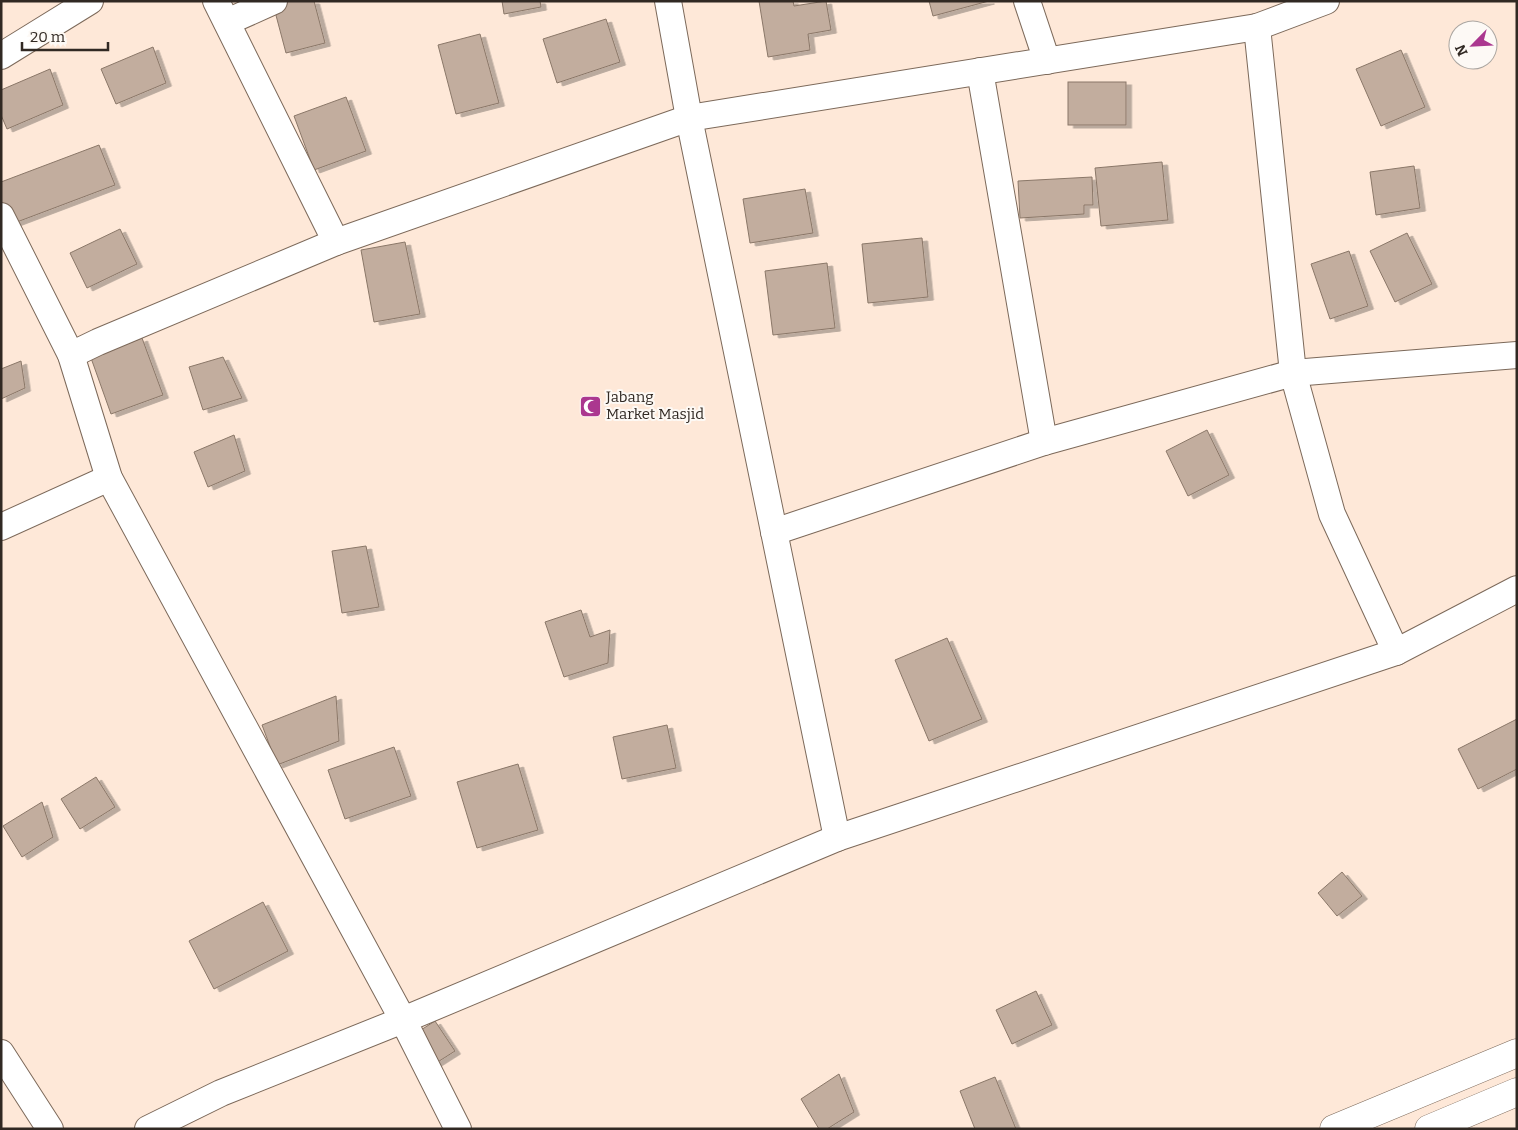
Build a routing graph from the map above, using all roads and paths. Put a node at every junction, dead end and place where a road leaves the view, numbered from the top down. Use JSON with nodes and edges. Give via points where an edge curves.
{"nodes":[{"id":1,"x":90,"y":1,"type":"edge"},
{"id":2,"x":274,"y":1,"type":"edge"},
{"id":3,"x":668,"y":1,"type":"edge"},
{"id":4,"x":1028,"y":1,"type":"edge"},
{"id":5,"x":1326,"y":1,"type":"edge"},
{"id":6,"x":222,"y":11,"type":"edge"},
{"id":7,"x":1257,"y":27,"type":"junction"},
{"id":8,"x":1,"y":56,"type":"edge"},
{"id":9,"x":1047,"y":61,"type":"junction"},
{"id":10,"x":980,"y":71,"type":"junction"},
{"id":11,"x":689,"y":118,"type":"junction"},
{"id":12,"x":1,"y":216,"type":"edge"},
{"id":13,"x":336,"y":242,"type":"junction"},
{"id":14,"x":71,"y":355,"type":"junction"},
{"id":15,"x":1517,"y":355,"type":"edge"},
{"id":16,"x":1293,"y":372,"type":"junction"},
{"id":17,"x":1044,"y":442,"type":"junction"},
{"id":18,"x":109,"y":478,"type":"junction"},
{"id":19,"x":1,"y":527,"type":"edge"},
{"id":20,"x":774,"y":532,"type":"junction"},
{"id":21,"x":1517,"y":589,"type":"edge"},
{"id":22,"x":1396,"y":652,"type":"junction"},
{"id":23,"x":837,"y":838,"type":"junction"},
{"id":24,"x":403,"y":1020,"type":"junction"},
{"id":25,"x":1,"y":1053,"type":"edge"},
{"id":26,"x":1517,"y":1053,"type":"edge"},
{"id":27,"x":1517,"y":1092,"type":"edge"},
{"id":28,"x":50,"y":1129,"type":"edge"},
{"id":29,"x":148,"y":1129,"type":"edge"},
{"id":30,"x":458,"y":1129,"type":"edge"},
{"id":31,"x":1334,"y":1129,"type":"edge"},
{"id":32,"x":1429,"y":1129,"type":"edge"}],
"edges":[{"from":1,"to":8,"type":"street"},
{"from":2,"to":6,"type":"street"},
{"from":3,"to":11,"type":"street"},
{"from":4,"to":9,"type":"street"},
{"from":5,"to":7,"type":"street"},
{"from":6,"to":13,"type":"street"},
{"from":7,"to":9,"type":"street"},
{"from":7,"to":16,"type":"street"},
{"from":9,"to":10,"type":"street"},
{"from":10,"to":11,"type":"street"},
{"from":10,"to":17,"type":"street"},
{"from":11,"to":13,"type":"street"},
{"from":11,"to":20,"type":"street"},
{"from":12,"to":14,"type":"street"},
{"from":13,"to":14,"type":"street"},
{"from":14,"to":18,"type":"street"},
{"from":15,"to":16,"type":"street"},
{"from":16,"to":17,"type":"street"},
{"from":16,"to":22,"type":"street","via":[[1332,514]]},
{"from":17,"to":20,"type":"street"},
{"from":18,"to":19,"type":"street"},
{"from":18,"to":24,"type":"street"},
{"from":20,"to":23,"type":"street"},
{"from":21,"to":22,"type":"street"},
{"from":22,"to":23,"type":"street"},
{"from":23,"to":24,"type":"street"},
{"from":24,"to":29,"type":"street","via":[[221,1093]]},
{"from":24,"to":30,"type":"street"},
{"from":25,"to":28,"type":"street"},
{"from":26,"to":31,"type":"street"},
{"from":27,"to":32,"type":"street"}]}
